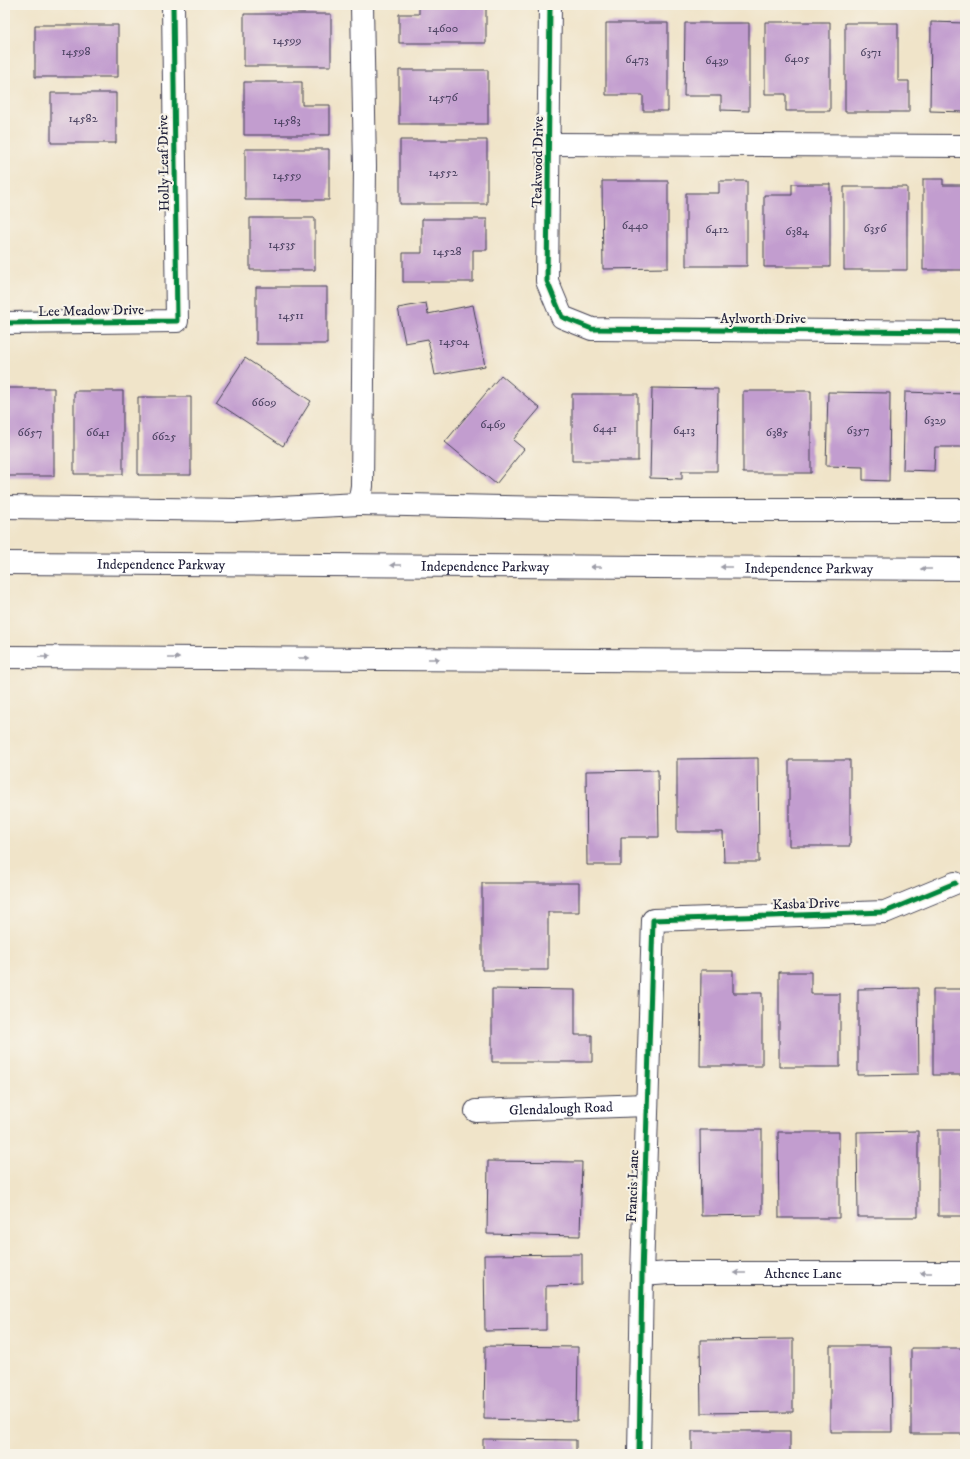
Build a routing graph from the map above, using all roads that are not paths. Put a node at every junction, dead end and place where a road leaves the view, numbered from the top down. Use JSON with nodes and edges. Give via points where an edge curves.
{"nodes":[{"id":1,"x":173,"y":5,"type":"edge"},
{"id":2,"x":362,"y":5,"type":"edge"},
{"id":3,"x":550,"y":5,"type":"edge"},
{"id":4,"x":550,"y":144,"type":"junction"},
{"id":5,"x":965,"y":146,"type":"edge"},
{"id":6,"x":562,"y":317,"type":"joint"},
{"id":7,"x":177,"y":321,"type":"joint"},
{"id":8,"x":5,"y":323,"type":"edge"},
{"id":9,"x":965,"y":332,"type":"edge"},
{"id":10,"x":359,"y":504,"type":"junction"},
{"id":11,"x":5,"y":506,"type":"edge"},
{"id":12,"x":965,"y":510,"type":"edge"},
{"id":13,"x":5,"y":563,"type":"edge"},
{"id":14,"x":965,"y":569,"type":"edge"},
{"id":15,"x":5,"y":657,"type":"edge"},
{"id":16,"x":965,"y":662,"type":"edge"},
{"id":17,"x":955,"y":883,"type":"dead end"},
{"id":18,"x":653,"y":920,"type":"joint"},
{"id":19,"x":647,"y":1105,"type":"junction"},
{"id":20,"x":476,"y":1111,"type":"dead end"},
{"id":21,"x":965,"y":1272,"type":"edge"},
{"id":22,"x":642,"y":1275,"type":"junction"},
{"id":23,"x":639,"y":1454,"type":"edge"}],
"edges":[{"from":1,"to":7,"type":"street","name":"Holly Leaf Drive"},
{"from":2,"to":10,"type":"street","via":[[365,166],[362,486]]},
{"from":3,"to":4,"type":"street","name":"Teakwood Drive"},
{"from":4,"to":5,"type":"street"},
{"from":4,"to":6,"type":"street","name":"Teakwood Drive","via":[[547,281]]},
{"from":6,"to":9,"type":"street","name":"Aylworth Drive","via":[[592,329]]},
{"from":7,"to":8,"type":"street","name":"Lee Meadow Drive"},
{"from":10,"to":11,"type":"street","via":[[239,510]]},
{"from":10,"to":12,"type":"street","via":[[654,510]]},
{"from":14,"to":13,"type":"street","name":"Independence Parkway","one_way":true},
{"from":15,"to":16,"type":"street","one_way":true},
{"from":17,"to":18,"type":"street","name":"Kasba Drive","via":[[885,912]]},
{"from":18,"to":19,"type":"street","name":"Francis Lane"},
{"from":19,"to":20,"type":"street","name":"Glendalough Road"},
{"from":19,"to":22,"type":"street","name":"Francis Lane"},
{"from":21,"to":22,"type":"street","name":"Athenee Lane","one_way":true},
{"from":22,"to":23,"type":"street","name":"Francis Lane"}]}
